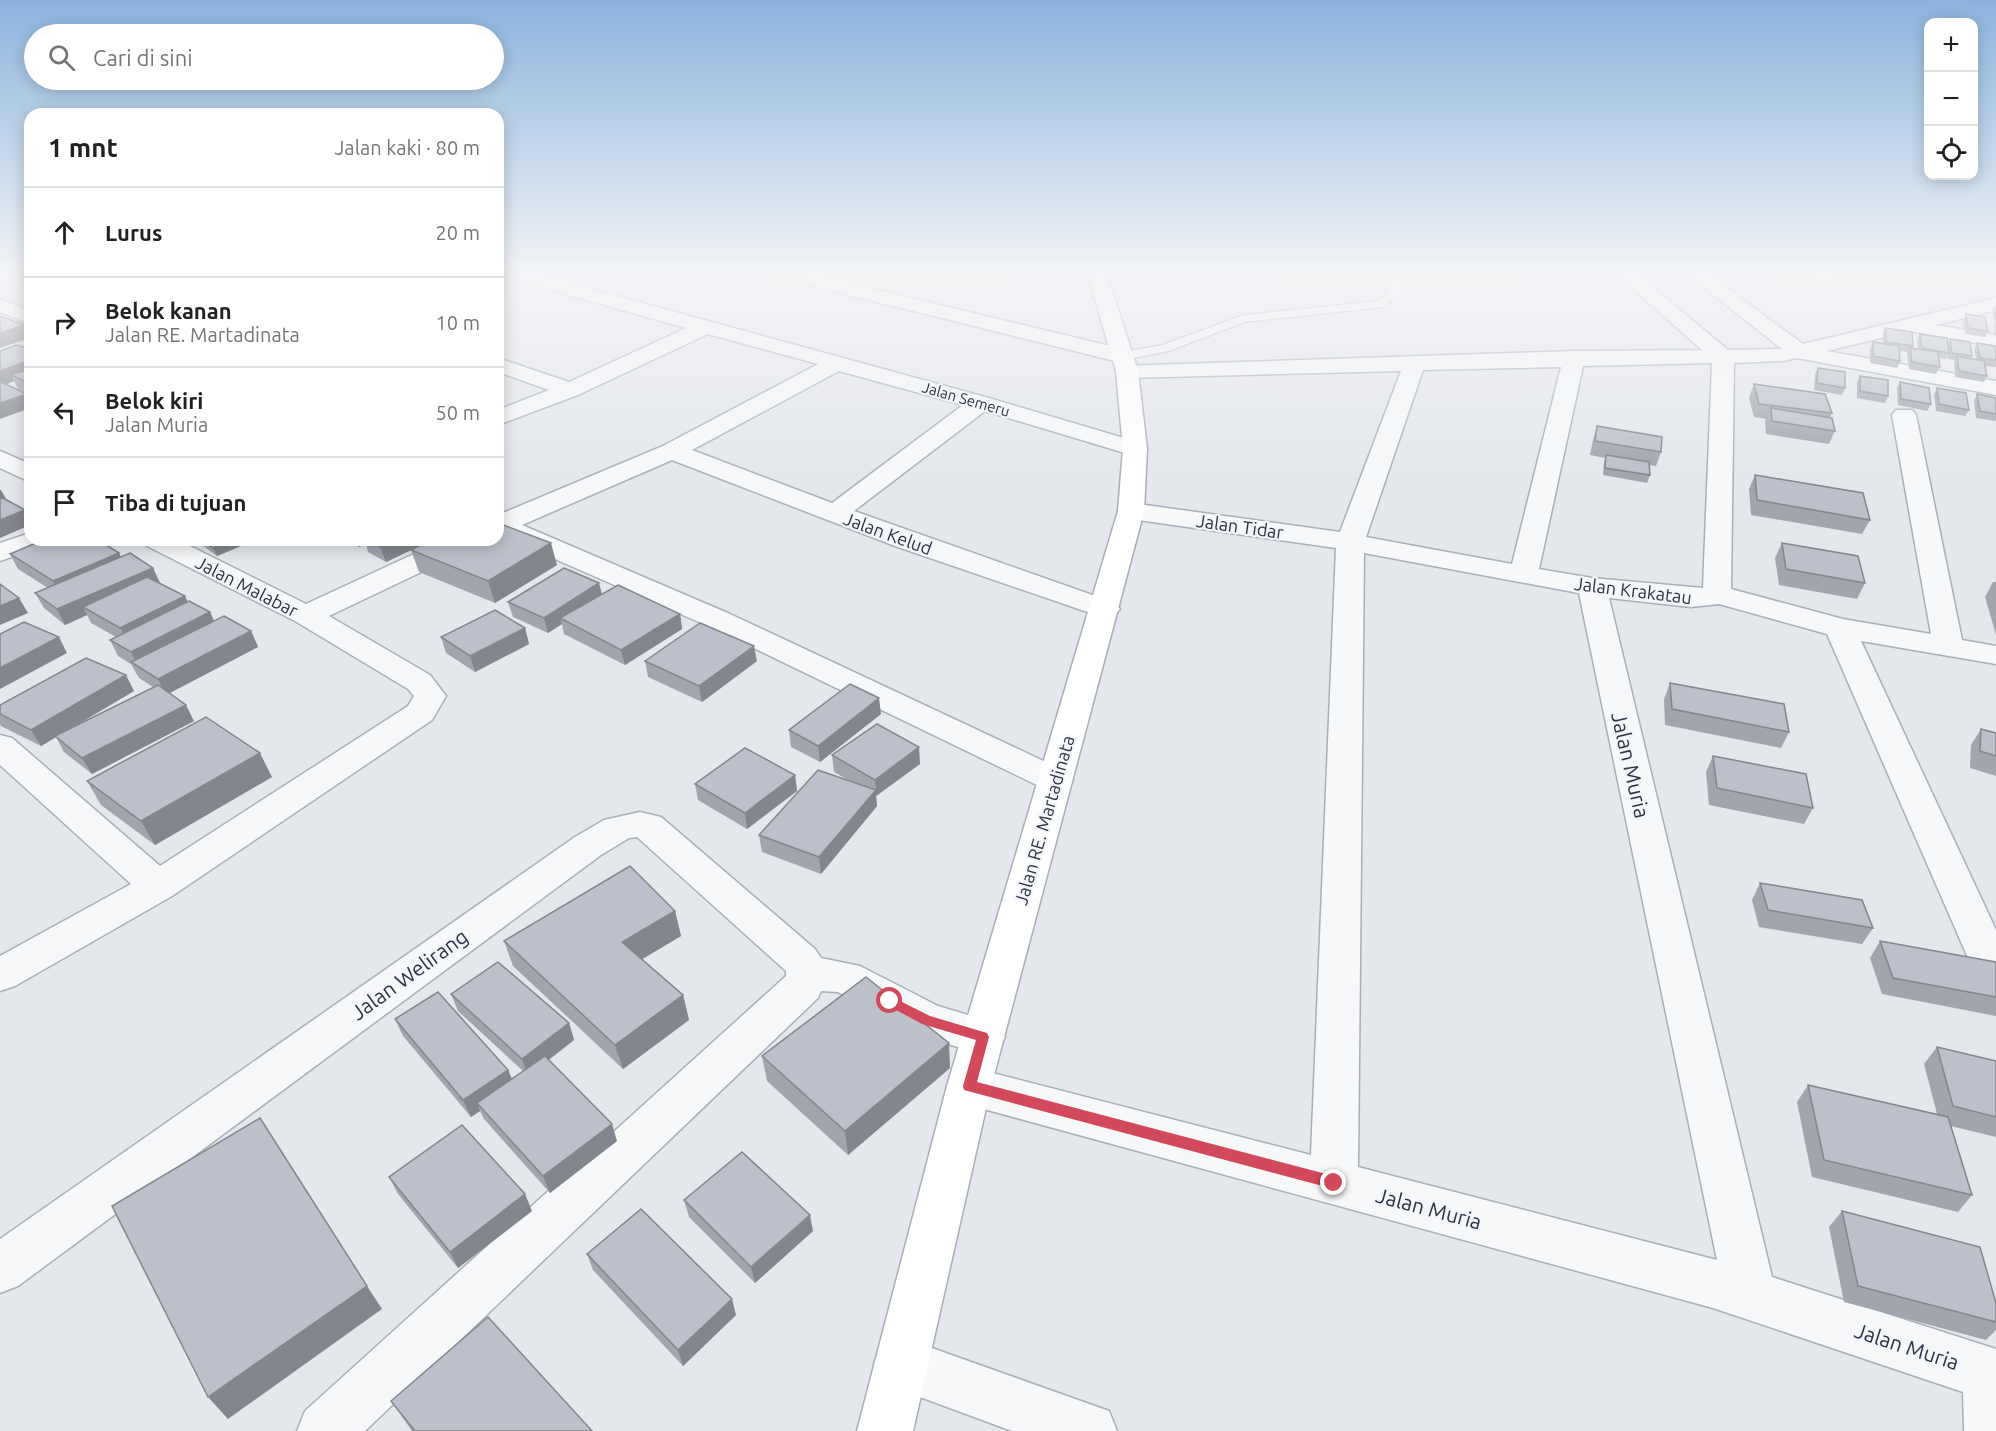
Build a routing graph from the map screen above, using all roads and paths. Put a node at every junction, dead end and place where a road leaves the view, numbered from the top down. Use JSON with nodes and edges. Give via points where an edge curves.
{"nodes":[{"id":1,"x":674,"y":342,"type":"edge"},
{"id":2,"x":756,"y":342,"type":"edge"},
{"id":3,"x":1048,"y":342,"type":"edge"},
{"id":4,"x":1118,"y":342,"type":"edge"},
{"id":5,"x":1181,"y":342,"type":"edge"},
{"id":6,"x":1705,"y":342,"type":"edge"},
{"id":7,"x":1788,"y":342,"type":"edge"},
{"id":8,"x":1842,"y":342,"type":"edge"},
{"id":9,"x":1802,"y":352,"type":"junction"},
{"id":10,"x":1723,"y":357,"type":"junction"},
{"id":11,"x":1574,"y":358,"type":"junction"},
{"id":12,"x":837,"y":363,"type":"junction"},
{"id":13,"x":1125,"y":363,"type":"junction"},
{"id":14,"x":504,"y":366,"type":"edge"},
{"id":15,"x":1414,"y":366,"type":"junction"},
{"id":16,"x":1996,"y":388,"type":"edge"},
{"id":17,"x":570,"y":390,"type":"junction"},
{"id":18,"x":981,"y":403,"type":"junction"},
{"id":19,"x":1904,"y":415,"type":"dead end"},
{"id":20,"x":504,"y":416,"type":"edge"},
{"id":21,"x":1135,"y":450,"type":"junction"},
{"id":22,"x":672,"y":451,"type":"junction"},
{"id":23,"x":0,"y":458,"type":"edge"},
{"id":24,"x":24,"y":471,"type":"edge"},
{"id":25,"x":1131,"y":510,"type":"junction"},
{"id":26,"x":835,"y":513,"type":"junction"},
{"id":27,"x":504,"y":523,"type":"edge"},
{"id":28,"x":504,"y":527,"type":"edge"},
{"id":29,"x":1350,"y":542,"type":"junction"},
{"id":30,"x":24,"y":544,"type":"edge"},
{"id":31,"x":169,"y":546,"type":"edge"},
{"id":32,"x":453,"y":546,"type":"edge"},
{"id":33,"x":0,"y":553,"type":"edge"},
{"id":34,"x":1524,"y":573,"type":"junction"},
{"id":35,"x":1592,"y":587,"type":"junction"},
{"id":36,"x":1717,"y":594,"type":"junction"},
{"id":37,"x":1105,"y":609,"type":"junction"},
{"id":38,"x":306,"y":615,"type":"junction"},
{"id":39,"x":1840,"y":628,"type":"junction"},
{"id":40,"x":1948,"y":646,"type":"junction"},
{"id":41,"x":1996,"y":656,"type":"edge"},
{"id":42,"x":0,"y":746,"type":"edge"},
{"id":43,"x":1055,"y":780,"type":"junction"},
{"id":44,"x":158,"y":886,"type":"junction"},
{"id":45,"x":1994,"y":967,"type":"edge"},
{"id":46,"x":808,"y":973,"type":"junction"},
{"id":47,"x":0,"y":975,"type":"edge"},
{"id":48,"x":983,"y":1037,"type":"junction"},
{"id":49,"x":969,"y":1086,"type":"junction"},
{"id":50,"x":1334,"y":1183,"type":"junction"},
{"id":51,"x":0,"y":1269,"type":"edge"},
{"id":52,"x":1750,"y":1294,"type":"junction"},
{"id":53,"x":901,"y":1364,"type":"junction"},
{"id":54,"x":1993,"y":1375,"type":"edge"},
{"id":55,"x":325,"y":1431,"type":"edge"},
{"id":56,"x":885,"y":1431,"type":"edge"},
{"id":57,"x":1089,"y":1431,"type":"edge"},
{"id":58,"x":1992,"y":1431,"type":"edge"}],
"edges":[{"from":1,"to":17,"type":"street"},
{"from":2,"to":12,"type":"street","name":"Jalan Semeru"},
{"from":3,"to":13,"type":"street"},
{"from":4,"to":13,"type":"main road","name":"Jalan RE. Martadinata"},
{"from":5,"to":13,"type":"lane"},
{"from":6,"to":10,"type":"street"},
{"from":7,"to":9,"type":"street"},
{"from":8,"to":9,"type":"street"},
{"from":9,"to":10,"type":"street"},
{"from":9,"to":16,"type":"street"},
{"from":10,"to":11,"type":"street"},
{"from":10,"to":36,"type":"street","name":"Jalan Krakatau"},
{"from":11,"to":15,"type":"street"},
{"from":11,"to":34,"type":"street"},
{"from":12,"to":18,"type":"street","name":"Jalan Semeru"},
{"from":12,"to":22,"type":"street"},
{"from":13,"to":15,"type":"street"},
{"from":13,"to":21,"type":"main road","name":"Jalan RE. Martadinata"},
{"from":14,"to":17,"type":"street"},
{"from":15,"to":29,"type":"street"},
{"from":17,"to":20,"type":"street"},
{"from":18,"to":21,"type":"street","name":"Jalan Semeru"},
{"from":18,"to":26,"type":"street"},
{"from":19,"to":40,"type":"street"},
{"from":21,"to":25,"type":"main road","name":"Jalan RE. Martadinata"},
{"from":22,"to":26,"type":"street","name":"Jalan Kelud"},
{"from":22,"to":27,"type":"street"},
{"from":23,"to":24,"type":"street"},
{"from":25,"to":29,"type":"street","name":"Jalan Tidar"},
{"from":25,"to":37,"type":"main road","name":"Jalan RE. Martadinata"},
{"from":26,"to":37,"type":"street","name":"Jalan Kelud"},
{"from":28,"to":43,"type":"street","via":[[719,620]]},
{"from":29,"to":34,"type":"street","name":"Jalan Krakatau"},
{"from":29,"to":50,"type":"street"},
{"from":30,"to":33,"type":"street"},
{"from":31,"to":38,"type":"street","name":"Jalan Malabar"},
{"from":32,"to":38,"type":"street"},
{"from":34,"to":35,"type":"street","name":"Jalan Krakatau"},
{"from":35,"to":36,"type":"street","name":"Jalan Krakatau","via":[[1691,598]]},
{"from":35,"to":52,"type":"street","name":"Jalan Muria"},
{"from":36,"to":39,"type":"street"},
{"from":37,"to":43,"type":"main road","name":"Jalan RE. Martadinata"},
{"from":38,"to":44,"type":"street","name":"Jalan Malabar","via":[[419,682],[430,696],[428,702],[406,723]]},
{"from":39,"to":40,"type":"street"},
{"from":39,"to":45,"type":"street"},
{"from":40,"to":41,"type":"street"},
{"from":42,"to":44,"type":"street"},
{"from":43,"to":48,"type":"main road","name":"Jalan RE. Martadinata"},
{"from":44,"to":47,"type":"street"},
{"from":46,"to":48,"type":"street","via":[[845,978],[926,1020]]},
{"from":46,"to":51,"type":"street","name":"Jalan Welirang","via":[[801,960],[648,826],[624,825],[588,846]]},
{"from":46,"to":55,"type":"street","via":[[803,986]]},
{"from":48,"to":49,"type":"main road","name":"Jalan RE. Martadinata"},
{"from":49,"to":50,"type":"street","name":"Jalan Muria"},
{"from":49,"to":53,"type":"main road","name":"Jalan RE. Martadinata"},
{"from":50,"to":52,"type":"street","name":"Jalan Muria"},
{"from":52,"to":54,"type":"street","name":"Jalan Muria"},
{"from":53,"to":56,"type":"main road","name":"Jalan RE. Martadinata"},
{"from":53,"to":57,"type":"street"},
{"from":54,"to":58,"type":"street"}]}
